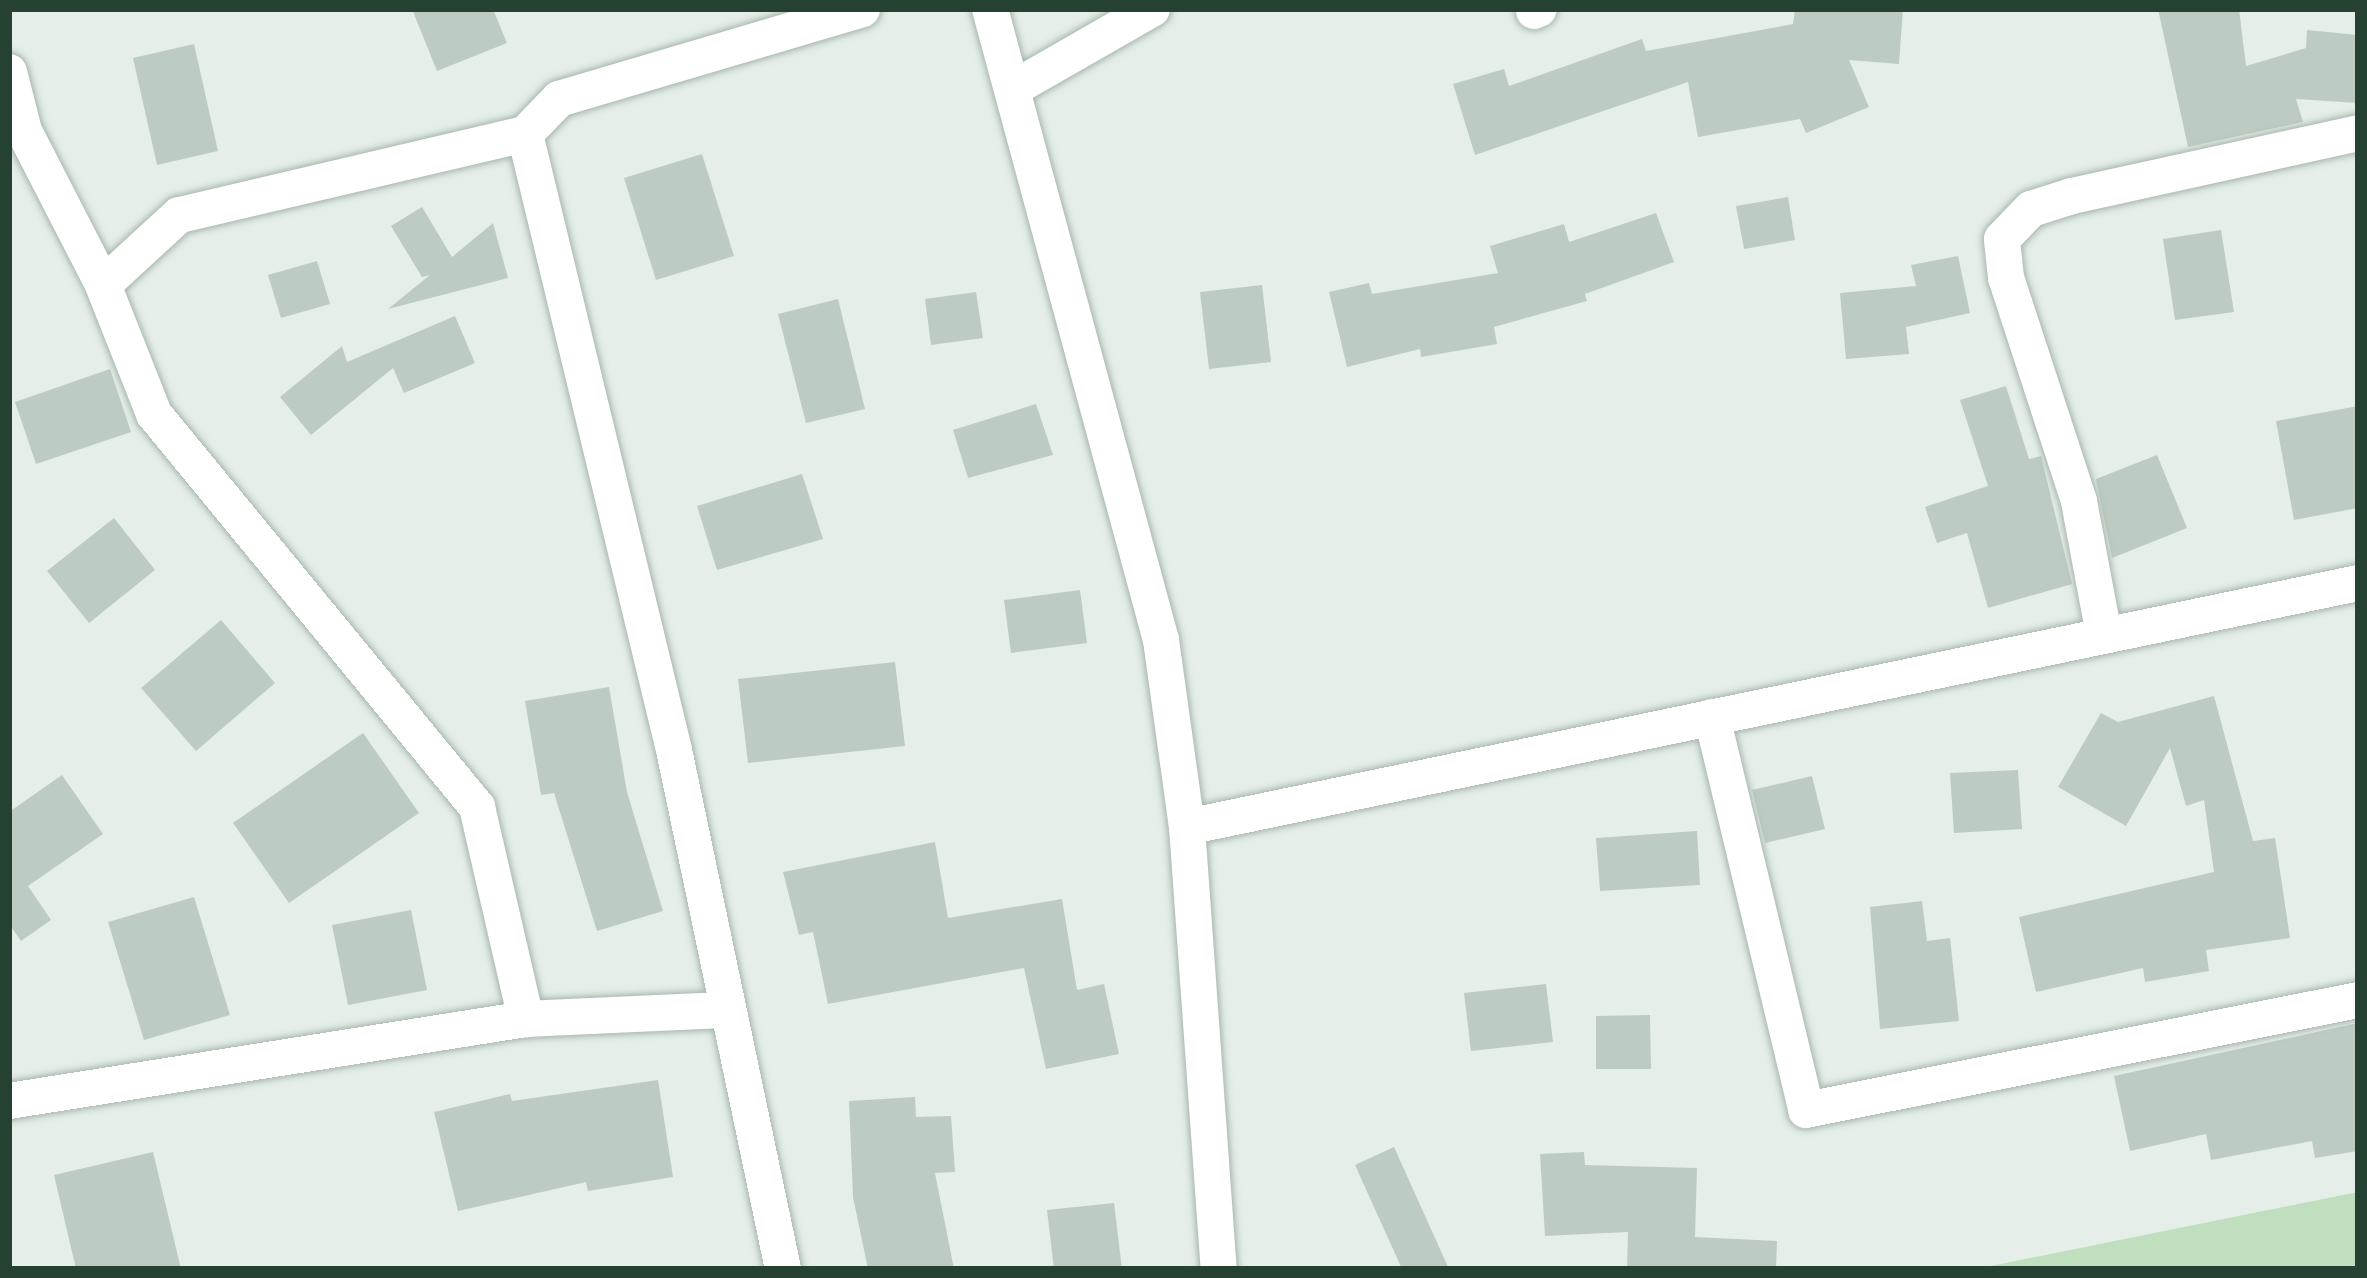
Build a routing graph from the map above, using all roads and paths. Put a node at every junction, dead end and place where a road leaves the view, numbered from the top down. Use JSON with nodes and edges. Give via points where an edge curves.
{"nodes":[{"id":1,"x":862,"y":9,"type":"edge"},
{"id":2,"x":990,"y":9,"type":"edge"},
{"id":3,"x":1152,"y":9,"type":"edge"},
{"id":4,"x":9,"y":72,"type":"edge"},
{"id":5,"x":1014,"y":88,"type":"junction"},
{"id":6,"x":2358,"y":133,"type":"edge"},
{"id":7,"x":525,"y":134,"type":"junction"},
{"id":8,"x":103,"y":285,"type":"junction"},
{"id":9,"x":2358,"y":584,"type":"edge"},
{"id":10,"x":2104,"y":635,"type":"junction"},
{"id":11,"x":1712,"y":718,"type":"junction"},
{"id":12,"x":1187,"y":827,"type":"junction"},
{"id":13,"x":2358,"y":1000,"type":"edge"},
{"id":14,"x":728,"y":1010,"type":"junction"},
{"id":15,"x":526,"y":1019,"type":"junction"},
{"id":16,"x":9,"y":1101,"type":"edge"},
{"id":17,"x":783,"y":1269,"type":"edge"},
{"id":18,"x":1219,"y":1269,"type":"edge"}],
"edges":[{"from":1,"to":7,"type":"street","via":[[559,99]]},
{"from":2,"to":5,"type":"street"},
{"from":3,"to":5,"type":"street"},
{"from":4,"to":8,"type":"street","via":[[24,131]]},
{"from":5,"to":12,"type":"street","via":[[1161,640]]},
{"from":6,"to":10,"type":"street","via":[[2072,196],[2031,209],[2002,238],[2006,278],[2079,501]]},
{"from":7,"to":8,"type":"street","via":[[179,214]]},
{"from":7,"to":14,"type":"street"},
{"from":8,"to":15,"type":"street","via":[[154,414],[477,807]]},
{"from":9,"to":10,"type":"street"},
{"from":10,"to":11,"type":"street"},
{"from":11,"to":12,"type":"street"},
{"from":11,"to":13,"type":"street","via":[[1806,1110]]},
{"from":12,"to":18,"type":"street"},
{"from":14,"to":15,"type":"street"},
{"from":14,"to":17,"type":"street"},
{"from":15,"to":16,"type":"street"}]}
